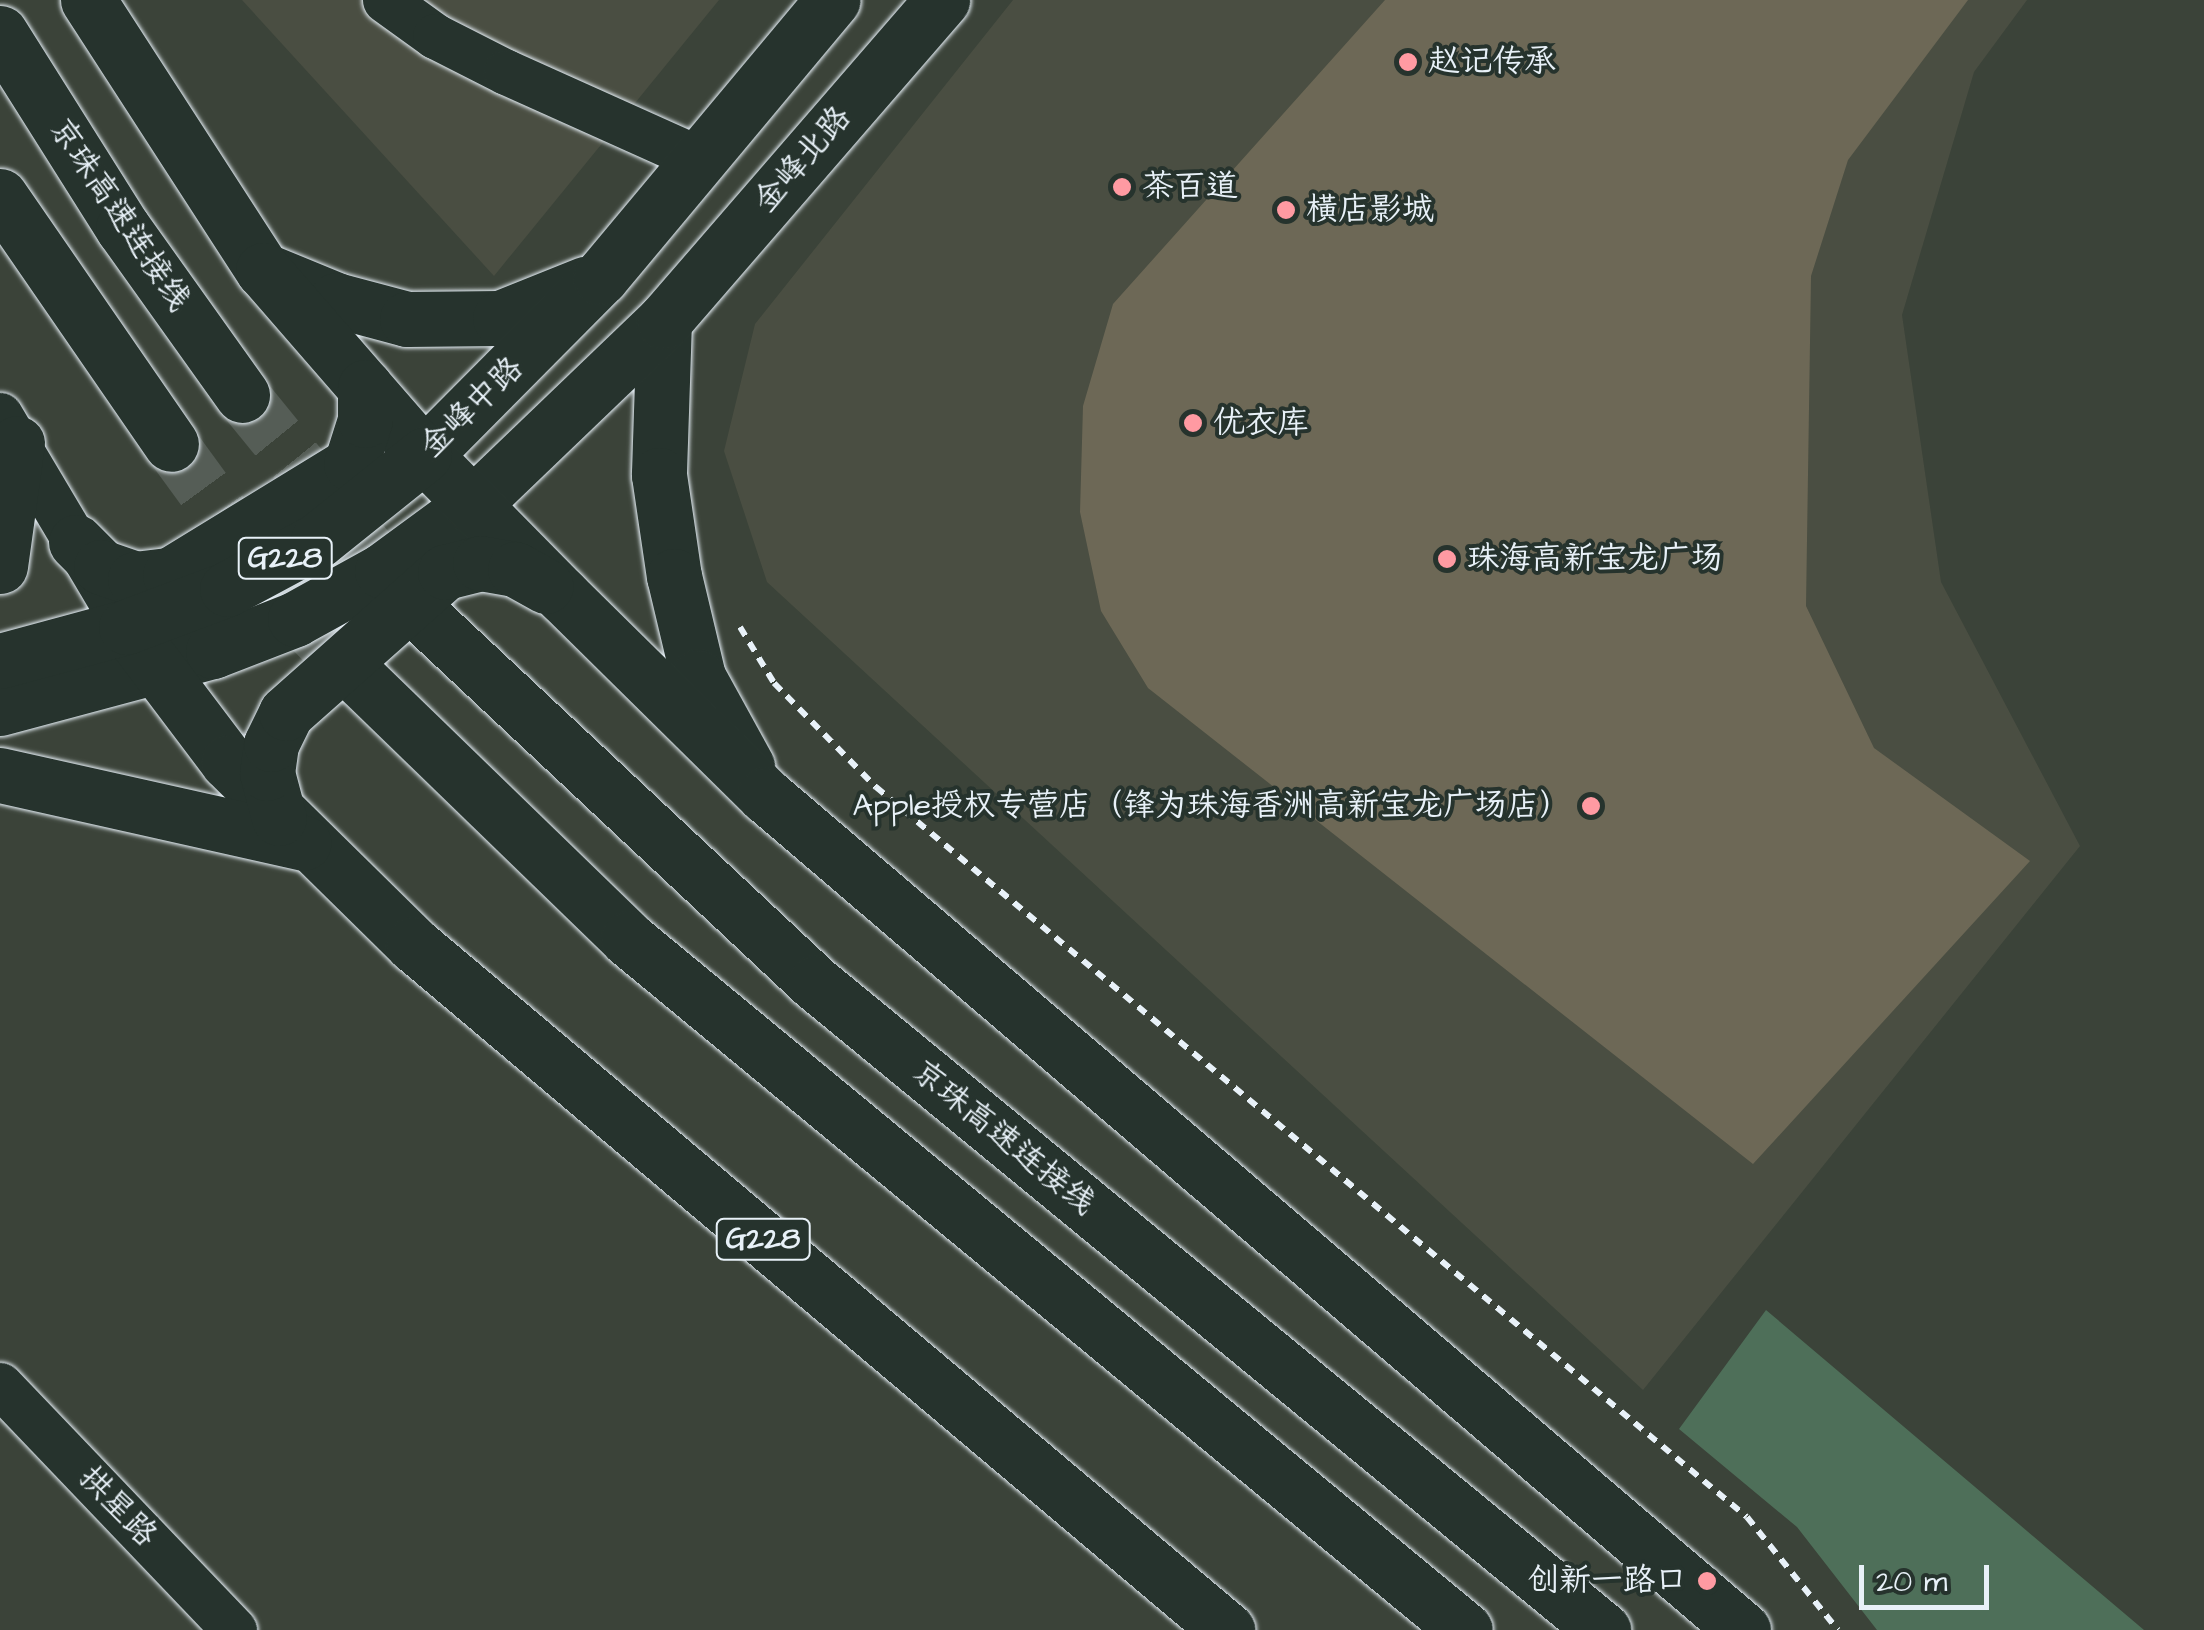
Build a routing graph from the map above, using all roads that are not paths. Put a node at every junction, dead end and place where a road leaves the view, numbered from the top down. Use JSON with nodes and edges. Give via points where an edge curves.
{"nodes":[{"id":1,"x":88,"y":0,"type":"edge"},
{"id":2,"x":386,"y":0,"type":"edge"},
{"id":3,"x":833,"y":0,"type":"edge"},
{"id":4,"x":942,"y":0,"type":"edge"},
{"id":5,"x":0,"y":32,"type":"edge"},
{"id":6,"x":700,"y":159,"type":"junction"},
{"id":7,"x":0,"y":196,"type":"edge"},
{"id":8,"x":263,"y":270,"type":"junction"},
{"id":9,"x":601,"y":277,"type":"junction"},
{"id":10,"x":664,"y":321,"type":"junction"},
{"id":11,"x":365,"y":387,"type":"junction"},
{"id":12,"x":242,"y":395,"type":"tunnel mouth"},
{"id":13,"x":9,"y":429,"type":"edge"},
{"id":14,"x":171,"y":444,"type":"tunnel mouth"},
{"id":15,"x":424,"y":454,"type":"junction"},
{"id":16,"x":472,"y":505,"type":"junction"},
{"id":17,"x":76,"y":542,"type":"junction"},
{"id":18,"x":0,"y":566,"type":"edge"},
{"id":19,"x":562,"y":596,"type":"junction"},
{"id":20,"x":426,"y":620,"type":"tunnel mouth"},
{"id":21,"x":140,"y":648,"type":"junction"},
{"id":22,"x":0,"y":661,"type":"edge"},
{"id":23,"x":362,"y":681,"type":"tunnel mouth"},
{"id":24,"x":0,"y":708,"type":"edge"},
{"id":25,"x":0,"y":775,"type":"edge"},
{"id":26,"x":765,"y":794,"type":"junction"},
{"id":27,"x":291,"y":831,"type":"junction"},
{"id":28,"x":0,"y":1385,"type":"edge"},
{"id":29,"x":232,"y":1629,"type":"edge"},
{"id":30,"x":1228,"y":1630,"type":"edge"},
{"id":31,"x":1466,"y":1630,"type":"edge"},
{"id":32,"x":1603,"y":1630,"type":"edge"},
{"id":33,"x":1743,"y":1630,"type":"edge"}],
"edges":[{"from":1,"to":8,"type":"main road"},
{"from":2,"to":6,"type":"street","via":[[435,36],[506,72]]},
{"from":3,"to":6,"type":"main road","name":"金峰中路"},
{"from":4,"to":10,"type":"main road","name":"金峰北路"},
{"from":5,"to":12,"type":"main road","name":"京珠高速连接线","via":[[123,228]]},
{"from":6,"to":9,"type":"main road","name":"金峰中路"},
{"from":7,"to":14,"type":"main road"},
{"from":8,"to":9,"type":"main road","via":[[407,319],[500,318]]},
{"from":8,"to":11,"type":"main road"},
{"from":9,"to":15,"type":"main road","name":"金峰中路"},
{"from":10,"to":16,"type":"main road","name":"金峰中路"},
{"from":10,"to":26,"type":"main road","via":[[659,475],[684,625],[721,725]]},
{"from":11,"to":15,"type":"main road"},
{"from":11,"to":17,"type":"main road","via":[[366,420],[351,464],[170,575],[135,579],[100,567]]},
{"from":13,"to":17,"type":"street"},
{"from":13,"to":18,"type":"main road"},
{"from":15,"to":16,"type":"main road"},
{"from":15,"to":21,"type":"main road","name":"金峰中路","number":"G228","via":[[318,540],[227,589]]},
{"from":16,"to":19,"type":"main road"},
{"from":16,"to":21,"type":"main road","name":"金峰中路","via":[[382,571],[295,619]]},
{"from":17,"to":21,"type":"street"},
{"from":19,"to":26,"type":"main road"},
{"from":19,"to":27,"type":"main road","via":[[516,568],[480,563],[445,572],[286,713],[271,744],[268,773]]},
{"from":20,"to":32,"type":"main road","name":"京珠高速连接线","via":[[594,784],[816,984]]},
{"from":21,"to":22,"type":"main road","name":"金峰中路","number":"G228"},
{"from":21,"to":24,"type":"main road","name":"金峰中路"},
{"from":21,"to":27,"type":"main road"},
{"from":23,"to":31,"type":"main road","via":[[628,939]]},
{"from":25,"to":27,"type":"main road"},
{"from":26,"to":33,"type":"main road"},
{"from":27,"to":30,"type":"main road","number":"G228","via":[[413,944]]},
{"from":28,"to":29,"type":"street","name":"拱星路"}]}
